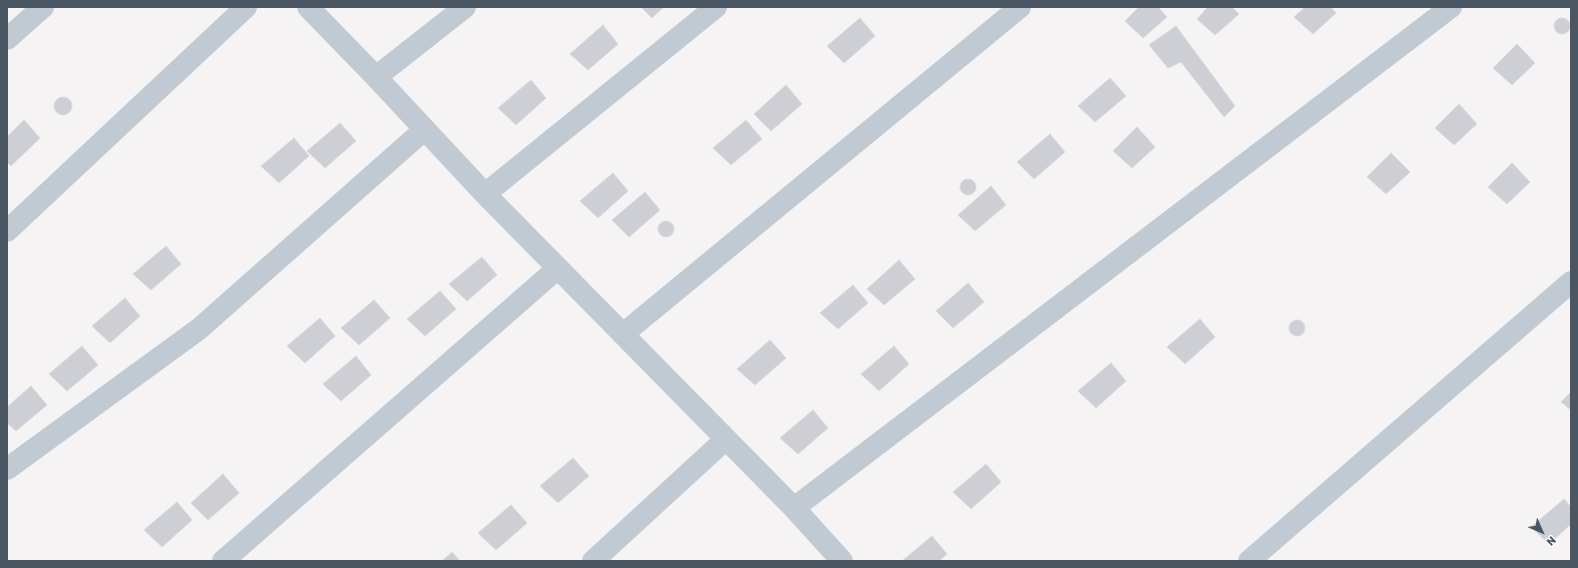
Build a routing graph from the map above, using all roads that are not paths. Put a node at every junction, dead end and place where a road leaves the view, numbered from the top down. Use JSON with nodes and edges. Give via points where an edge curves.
{"nodes":[{"id":1,"x":44,"y":7,"type":"edge"},
{"id":2,"x":246,"y":7,"type":"edge"},
{"id":3,"x":308,"y":7,"type":"edge"},
{"id":4,"x":465,"y":7,"type":"edge"},
{"id":5,"x":716,"y":7,"type":"edge"},
{"id":6,"x":1020,"y":7,"type":"edge"},
{"id":7,"x":1451,"y":7,"type":"edge"},
{"id":8,"x":7,"y":38,"type":"edge"},
{"id":9,"x":376,"y":77,"type":"junction"},
{"id":10,"x":424,"y":130,"type":"junction"},
{"id":11,"x":485,"y":194,"type":"junction"},
{"id":12,"x":7,"y":231,"type":"edge"},
{"id":13,"x":558,"y":268,"type":"junction"},
{"id":14,"x":1571,"y":282,"type":"edge"},
{"id":15,"x":623,"y":334,"type":"junction"},
{"id":16,"x":726,"y":439,"type":"junction"},
{"id":17,"x":7,"y":469,"type":"edge"},
{"id":18,"x":794,"y":508,"type":"junction"},
{"id":19,"x":223,"y":561,"type":"edge"},
{"id":20,"x":594,"y":561,"type":"edge"},
{"id":21,"x":842,"y":561,"type":"edge"},
{"id":22,"x":1249,"y":561,"type":"edge"}],
"edges":[{"from":1,"to":8,"type":"street"},
{"from":2,"to":12,"type":"street"},
{"from":3,"to":9,"type":"street"},
{"from":4,"to":9,"type":"street"},
{"from":5,"to":11,"type":"street"},
{"from":6,"to":15,"type":"street"},
{"from":7,"to":18,"type":"street"},
{"from":9,"to":10,"type":"street"},
{"from":10,"to":11,"type":"street"},
{"from":10,"to":17,"type":"street","via":[[199,329]]},
{"from":11,"to":13,"type":"street"},
{"from":13,"to":15,"type":"street"},
{"from":13,"to":19,"type":"street"},
{"from":14,"to":22,"type":"street"},
{"from":15,"to":16,"type":"street"},
{"from":16,"to":18,"type":"street"},
{"from":16,"to":20,"type":"street"},
{"from":18,"to":21,"type":"street"}]}
